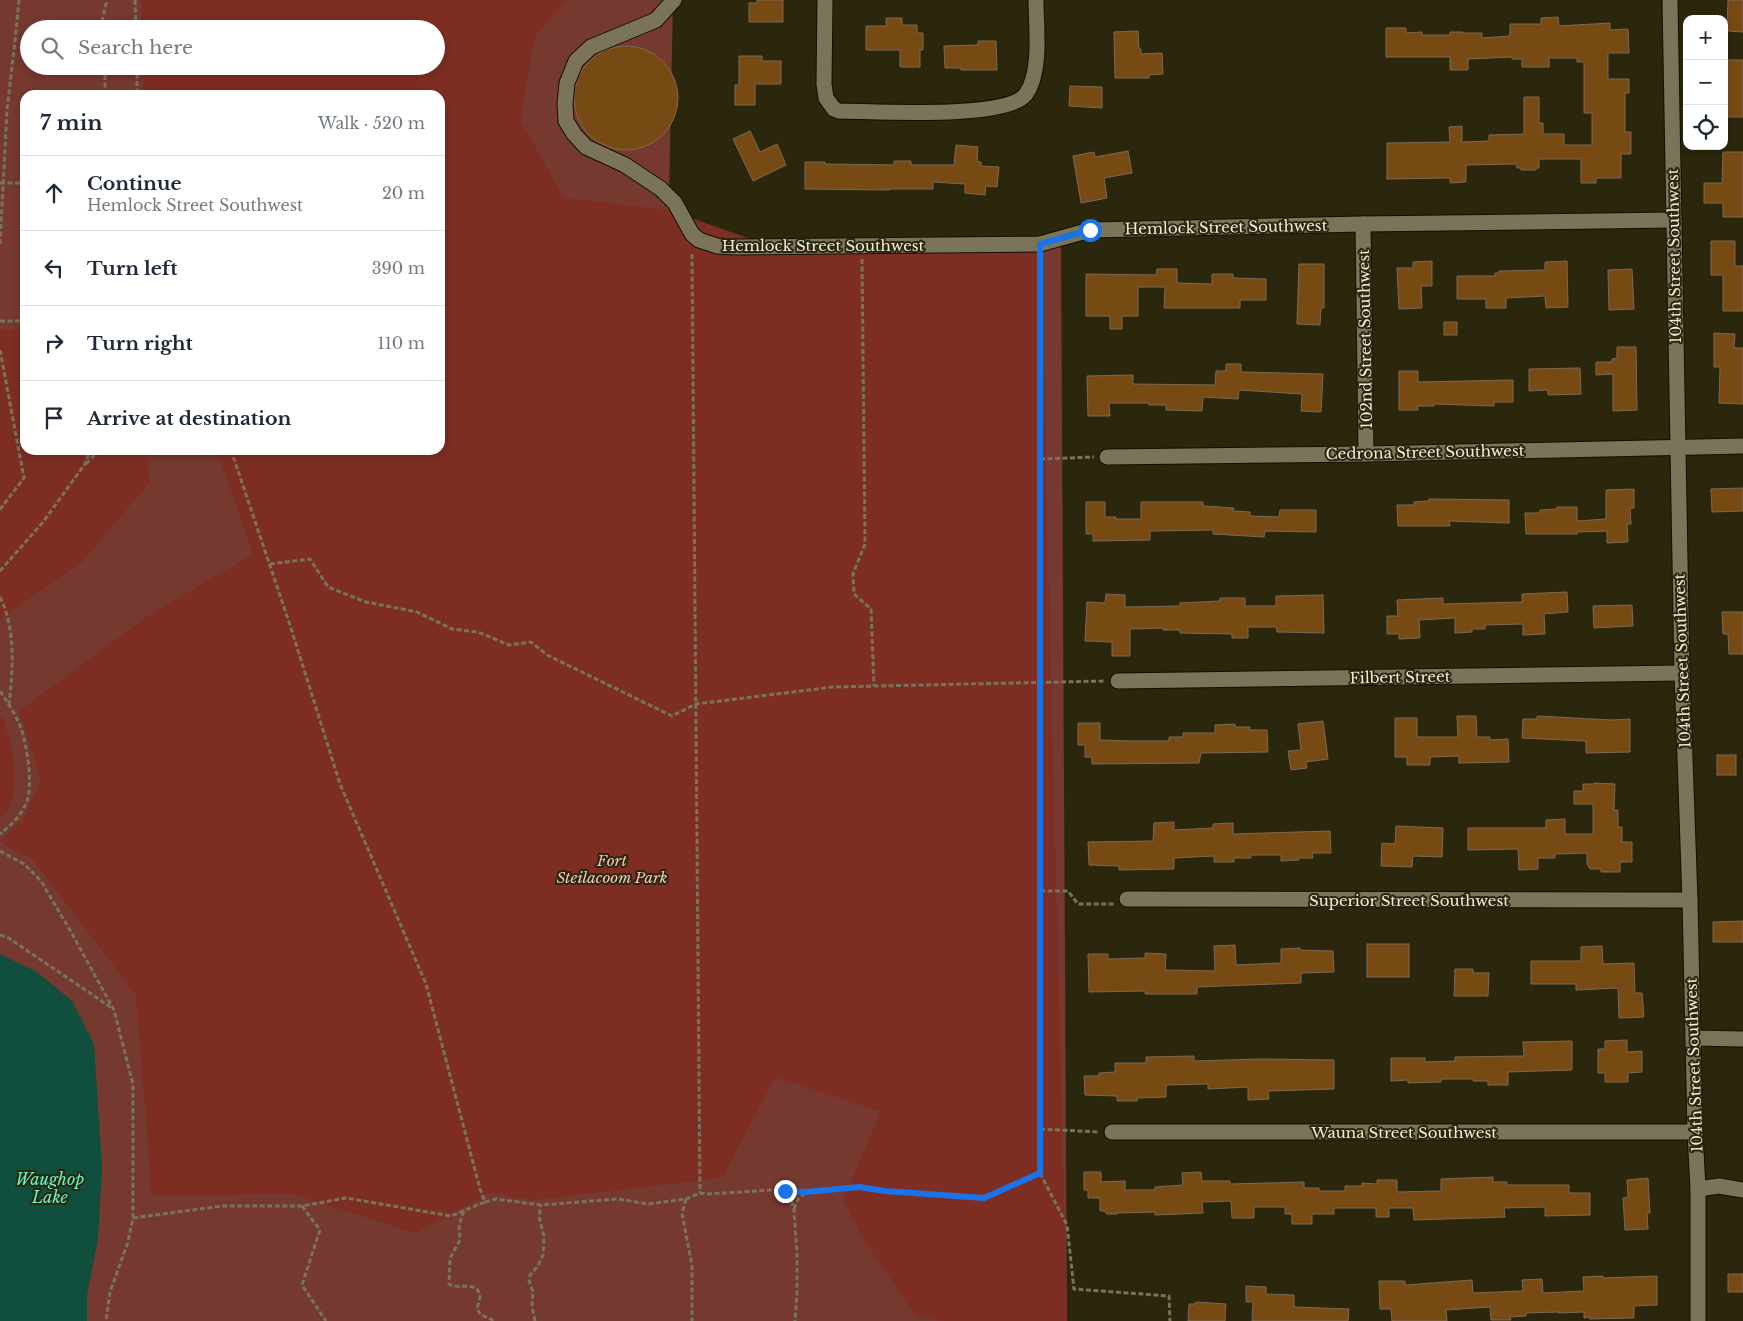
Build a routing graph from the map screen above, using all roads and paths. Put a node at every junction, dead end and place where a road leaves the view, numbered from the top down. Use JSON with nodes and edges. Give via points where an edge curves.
{"nodes":[{"id":1,"x":19,"y":0,"type":"edge"},
{"id":2,"x":107,"y":0,"type":"edge"},
{"id":3,"x":135,"y":0,"type":"edge"},
{"id":4,"x":674,"y":0,"type":"edge"},
{"id":5,"x":825,"y":0,"type":"edge"},
{"id":6,"x":1036,"y":0,"type":"edge"},
{"id":7,"x":1670,"y":0,"type":"edge"},
{"id":8,"x":102,"y":20,"type":"edge"},
{"id":9,"x":136,"y":20,"type":"edge"},
{"id":10,"x":105,"y":75,"type":"edge"},
{"id":11,"x":137,"y":75,"type":"edge"},
{"id":12,"x":105,"y":90,"type":"edge"},
{"id":13,"x":138,"y":90,"type":"edge"},
{"id":14,"x":2,"y":183,"type":"edge"},
{"id":15,"x":20,"y":183,"type":"edge"},
{"id":16,"x":1674,"y":220,"type":"junction"},
{"id":17,"x":1363,"y":224,"type":"junction"},
{"id":18,"x":692,"y":234,"type":"junction"},
{"id":19,"x":0,"y":244,"type":"edge"},
{"id":20,"x":1040,"y":244,"type":"junction"},
{"id":21,"x":862,"y":257,"type":"dead end"},
{"id":22,"x":20,"y":320,"type":"edge"},
{"id":23,"x":0,"y":321,"type":"edge"},
{"id":24,"x":0,"y":350,"type":"edge"},
{"id":25,"x":1743,"y":446,"type":"edge"},
{"id":26,"x":1677,"y":447,"type":"junction"},
{"id":27,"x":1366,"y":454,"type":"junction"},
{"id":28,"x":88,"y":455,"type":"edge"},
{"id":29,"x":94,"y":455,"type":"edge"},
{"id":30,"x":233,"y":455,"type":"edge"},
{"id":31,"x":1107,"y":457,"type":"joint"},
{"id":32,"x":1040,"y":459,"type":"junction"},
{"id":33,"x":84,"y":466,"type":"junction"},
{"id":34,"x":0,"y":512,"type":"edge"},
{"id":35,"x":270,"y":564,"type":"junction"},
{"id":36,"x":0,"y":571,"type":"edge"},
{"id":37,"x":0,"y":597,"type":"edge"},
{"id":38,"x":1682,"y":673,"type":"junction"},
{"id":39,"x":1118,"y":681,"type":"joint"},
{"id":40,"x":1040,"y":682,"type":"junction"},
{"id":41,"x":874,"y":686,"type":"junction"},
{"id":42,"x":0,"y":691,"type":"edge"},
{"id":43,"x":9,"y":704,"type":"junction"},
{"id":44,"x":696,"y":704,"type":"junction"},
{"id":45,"x":0,"y":834,"type":"edge"},
{"id":46,"x":0,"y":851,"type":"edge"},
{"id":47,"x":1040,"y":891,"type":"junction"},
{"id":48,"x":1128,"y":899,"type":"joint"},
{"id":49,"x":1690,"y":900,"type":"junction"},
{"id":50,"x":0,"y":936,"type":"edge"},
{"id":51,"x":114,"y":1010,"type":"junction"},
{"id":52,"x":1693,"y":1038,"type":"junction"},
{"id":53,"x":1743,"y":1039,"type":"edge"},
{"id":54,"x":1040,"y":1129,"type":"junction"},
{"id":55,"x":1112,"y":1132,"type":"joint"},
{"id":56,"x":1694,"y":1132,"type":"junction"},
{"id":57,"x":1040,"y":1173,"type":"junction"},
{"id":58,"x":1698,"y":1189,"type":"junction"},
{"id":59,"x":1743,"y":1190,"type":"edge"},
{"id":60,"x":785,"y":1191,"type":"junction"},
{"id":61,"x":806,"y":1192,"type":"junction"},
{"id":62,"x":700,"y":1193,"type":"junction"},
{"id":63,"x":686,"y":1199,"type":"junction"},
{"id":64,"x":485,"y":1202,"type":"junction"},
{"id":65,"x":541,"y":1205,"type":"junction"},
{"id":66,"x":302,"y":1206,"type":"junction"},
{"id":67,"x":794,"y":1210,"type":"junction"},
{"id":68,"x":464,"y":1211,"type":"junction"},
{"id":69,"x":133,"y":1218,"type":"junction"},
{"id":70,"x":106,"y":1321,"type":"edge"},
{"id":71,"x":326,"y":1321,"type":"edge"},
{"id":72,"x":495,"y":1321,"type":"edge"},
{"id":73,"x":535,"y":1321,"type":"edge"},
{"id":74,"x":692,"y":1321,"type":"edge"},
{"id":75,"x":795,"y":1321,"type":"edge"},
{"id":76,"x":1170,"y":1321,"type":"edge"},
{"id":77,"x":1698,"y":1321,"type":"edge"}],
"edges":[{"from":1,"to":14,"type":"path"},
{"from":2,"to":8,"type":"path"},
{"from":3,"to":9,"type":"path"},
{"from":4,"to":18,"type":"street","via":[[656,20],[590,47],[576,61],[567,83],[566,121],[586,147],[626,165],[661,189],[675,203]]},
{"from":5,"to":6,"type":"street","via":[[824,84],[826,98],[834,109],[965,112],[1015,102],[1025,95],[1035,70]]},
{"from":7,"to":16,"type":"street","name":"104th Street Southwest"},
{"from":10,"to":12,"type":"path"},
{"from":11,"to":13,"type":"path"},
{"from":14,"to":15,"type":"path"},
{"from":14,"to":19,"type":"path"},
{"from":16,"to":17,"type":"street","name":"Hemlock Street Southwest"},
{"from":16,"to":26,"type":"street","name":"104th Street Southwest"},
{"from":17,"to":20,"type":"street","name":"Hemlock Street Southwest","via":[[1090,230]]},
{"from":17,"to":27,"type":"street","name":"102nd Street Southwest"},
{"from":18,"to":20,"type":"street","name":"Hemlock Street Southwest","via":[[710,244],[732,247]]},
{"from":18,"to":44,"type":"path"},
{"from":20,"to":32,"type":"path"},
{"from":21,"to":41,"type":"path","via":[[865,544],[853,574],[854,594],[871,609]]},
{"from":22,"to":23,"type":"path"},
{"from":24,"to":34,"type":"path","via":[[24,478]]},
{"from":25,"to":26,"type":"street","name":"Cedrona Street Southwest"},
{"from":26,"to":27,"type":"street","name":"Cedrona Street Southwest"},
{"from":26,"to":38,"type":"street","name":"104th Street Southwest"},
{"from":27,"to":31,"type":"street","name":"Cedrona Street Southwest"},
{"from":28,"to":33,"type":"path"},
{"from":29,"to":33,"type":"path"},
{"from":30,"to":35,"type":"path"},
{"from":31,"to":32,"type":"path"},
{"from":32,"to":40,"type":"path"},
{"from":33,"to":36,"type":"path","via":[[44,522]]},
{"from":35,"to":44,"type":"path","via":[[310,558],[328,587],[366,602],[417,612],[452,629],[478,632],[509,645],[531,642],[547,655],[672,716]]},
{"from":35,"to":64,"type":"path","via":[[340,784],[426,984]]},
{"from":37,"to":43,"type":"path","via":[[8,622],[13,668]]},
{"from":38,"to":39,"type":"street","name":"Filbert Street"},
{"from":38,"to":49,"type":"street","name":"104th Street Southwest"},
{"from":39,"to":40,"type":"path"},
{"from":40,"to":41,"type":"path"},
{"from":40,"to":47,"type":"path"},
{"from":41,"to":44,"type":"path","via":[[833,687]]},
{"from":42,"to":43,"type":"path"},
{"from":43,"to":45,"type":"path","via":[[21,729],[30,773],[27,801],[14,822]]},
{"from":44,"to":62,"type":"path"},
{"from":46,"to":51,"type":"path","via":[[24,864],[41,881]]},
{"from":47,"to":48,"type":"path","via":[[1068,891],[1078,904],[1121,904]]},
{"from":47,"to":54,"type":"path"},
{"from":48,"to":49,"type":"street","name":"Superior Street Southwest"},
{"from":49,"to":52,"type":"street","name":"104th Street Southwest"},
{"from":50,"to":51,"type":"path","via":[[7,937]]},
{"from":51,"to":69,"type":"path","via":[[133,1084]]},
{"from":52,"to":53,"type":"street"},
{"from":52,"to":56,"type":"street","name":"104th Street Southwest"},
{"from":54,"to":55,"type":"path"},
{"from":54,"to":57,"type":"path"},
{"from":55,"to":56,"type":"street","name":"Wauna Street Southwest"},
{"from":56,"to":58,"type":"street","name":"104th Street Southwest"},
{"from":57,"to":61,"type":"path","via":[[984,1198],[859,1187]]},
{"from":57,"to":76,"type":"path","via":[[1067,1225],[1074,1288],[1169,1296]]},
{"from":58,"to":59,"type":"street","via":[[1719,1186]]},
{"from":58,"to":77,"type":"street","name":"104th Street Southwest"},
{"from":60,"to":61,"type":"path"},
{"from":60,"to":62,"type":"path"},
{"from":60,"to":67,"type":"path"},
{"from":61,"to":67,"type":"path","via":[[798,1199]]},
{"from":62,"to":63,"type":"path"},
{"from":63,"to":65,"type":"path","via":[[648,1204],[618,1199]]},
{"from":63,"to":74,"type":"path","via":[[682,1213],[692,1266]]},
{"from":64,"to":65,"type":"path","via":[[496,1199]]},
{"from":64,"to":68,"type":"path"},
{"from":65,"to":73,"type":"path","via":[[543,1255],[529,1281]]},
{"from":66,"to":68,"type":"path","via":[[346,1198],[451,1216]]},
{"from":66,"to":69,"type":"path","via":[[222,1206]]},
{"from":66,"to":71,"type":"path","via":[[320,1230],[302,1285]]},
{"from":67,"to":75,"type":"path"},
{"from":68,"to":72,"type":"path","via":[[459,1225],[460,1240],[450,1258],[449,1284],[478,1290],[477,1310]]},
{"from":69,"to":70,"type":"path","via":[[110,1292]]}]}
